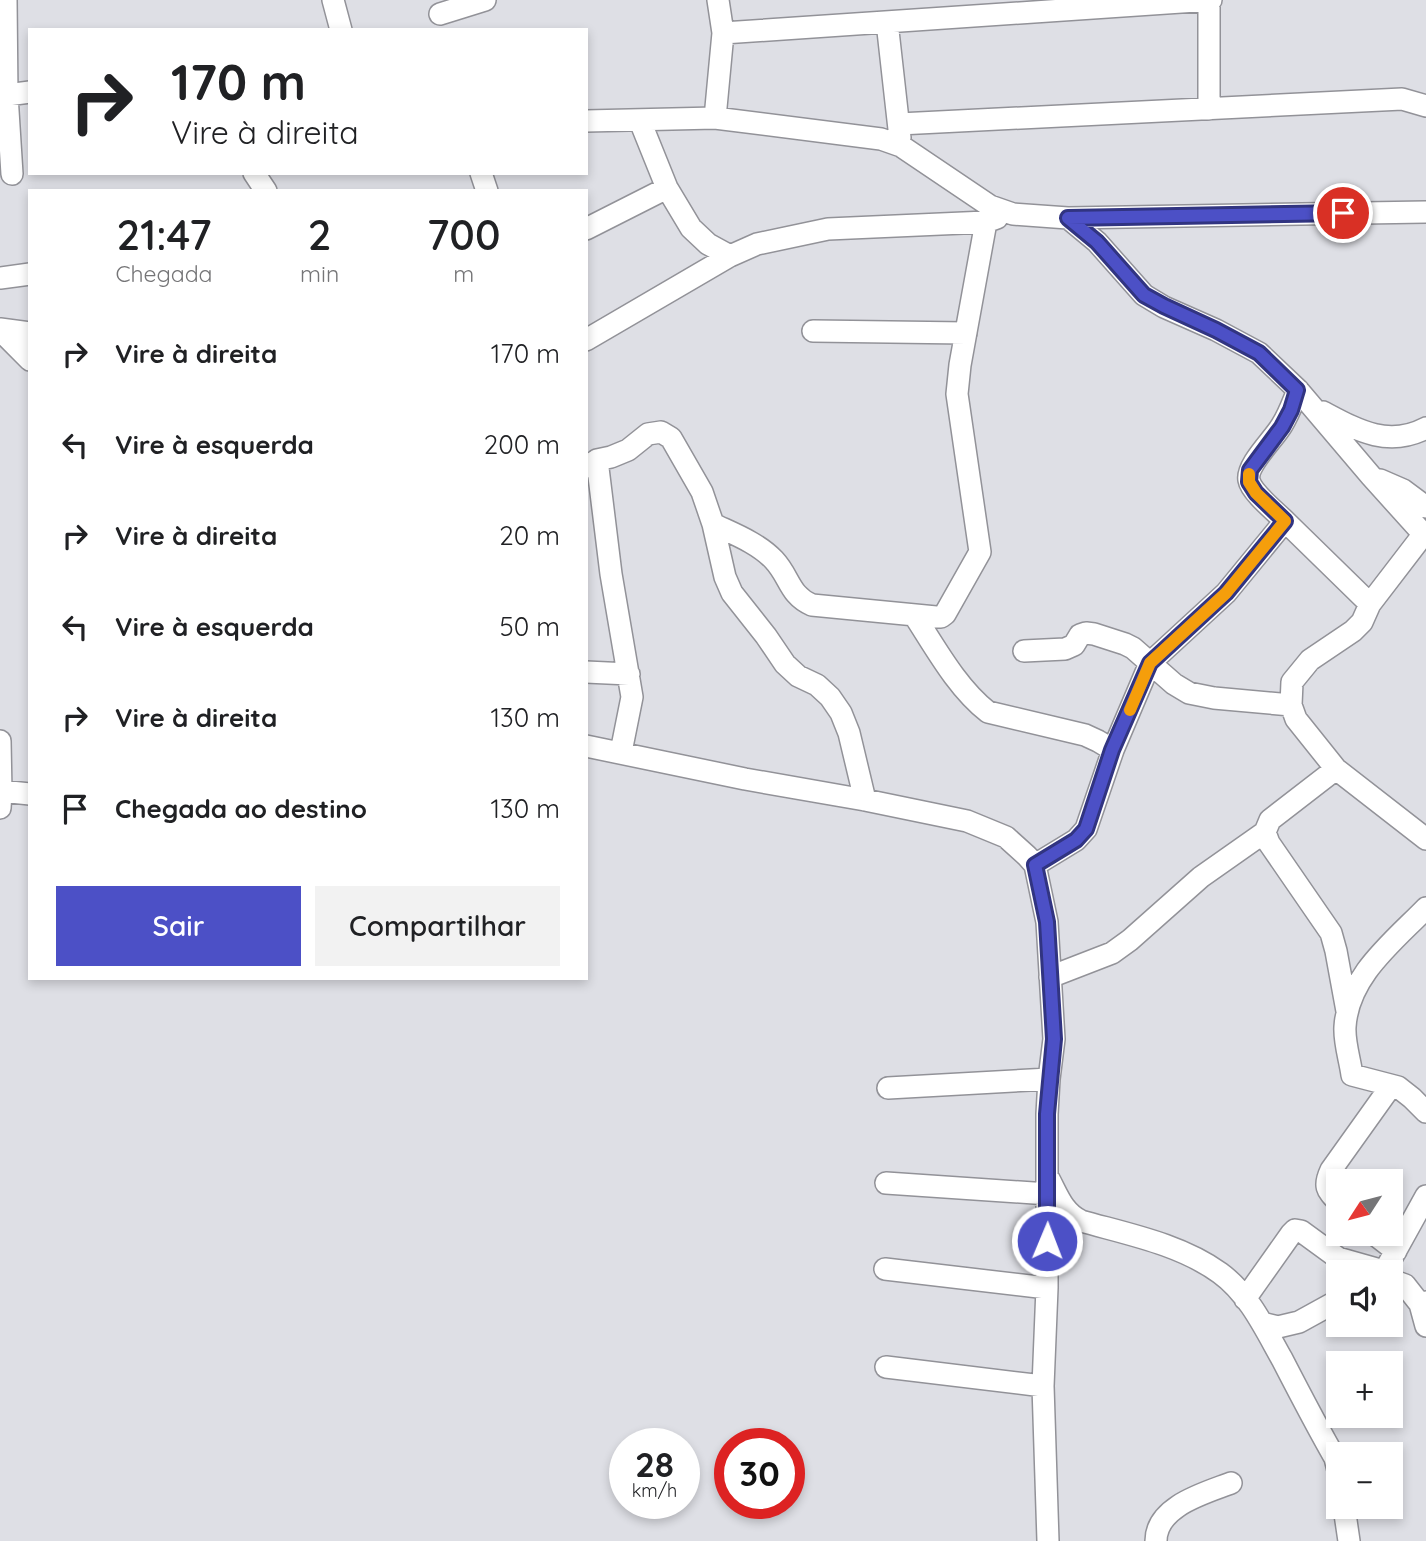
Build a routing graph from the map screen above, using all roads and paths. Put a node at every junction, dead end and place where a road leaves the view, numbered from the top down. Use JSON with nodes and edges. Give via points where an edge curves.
{"nodes":[{"id":1,"x":6,"y":0,"type":"edge"},
{"id":2,"x":332,"y":0,"type":"edge"},
{"id":3,"x":485,"y":0,"type":"edge"},
{"id":4,"x":733,"y":0,"type":"edge"},
{"id":5,"x":1210,"y":0,"type":"edge"},
{"id":6,"x":439,"y":15,"type":"edge"},
{"id":7,"x":721,"y":17,"type":"edge"},
{"id":8,"x":887,"y":22,"type":"junction"},
{"id":9,"x":340,"y":28,"type":"edge"},
{"id":10,"x":28,"y":92,"type":"edge"},
{"id":11,"x":6,"y":95,"type":"junction"},
{"id":12,"x":1426,"y":106,"type":"edge"},
{"id":13,"x":1209,"y":108,"type":"junction"},
{"id":14,"x":715,"y":118,"type":"junction"},
{"id":15,"x":588,"y":121,"type":"edge"},
{"id":16,"x":640,"y":121,"type":"junction"},
{"id":17,"x":899,"y":124,"type":"junction"},
{"id":18,"x":901,"y":146,"type":"junction"},
{"id":19,"x":14,"y":173,"type":"edge"},
{"id":20,"x":667,"y":188,"type":"junction"},
{"id":21,"x":1426,"y":212,"type":"edge"},
{"id":22,"x":1013,"y":214,"type":"junction"},
{"id":23,"x":1068,"y":218,"type":"junction"},
{"id":24,"x":986,"y":222,"type":"junction"},
{"id":25,"x":588,"y":228,"type":"edge"},
{"id":26,"x":730,"y":256,"type":"junction"},
{"id":27,"x":28,"y":275,"type":"edge"},
{"id":28,"x":0,"y":278,"type":"edge"},
{"id":29,"x":0,"y":329,"type":"edge"},
{"id":30,"x":813,"y":331,"type":"dead end"},
{"id":31,"x":965,"y":332,"type":"junction"},
{"id":32,"x":28,"y":333,"type":"edge"},
{"id":33,"x":588,"y":340,"type":"edge"},
{"id":34,"x":28,"y":358,"type":"edge"},
{"id":35,"x":1304,"y":398,"type":"junction"},
{"id":36,"x":1426,"y":428,"type":"edge"},
{"id":37,"x":590,"y":461,"type":"edge"},
{"id":38,"x":1371,"y":476,"type":"junction"},
{"id":39,"x":1426,"y":507,"type":"edge"},
{"id":40,"x":1285,"y":521,"type":"junction"},
{"id":41,"x":713,"y":524,"type":"junction"},
{"id":42,"x":1425,"y":536,"type":"edge"},
{"id":43,"x":1370,"y":604,"type":"junction"},
{"id":44,"x":914,"y":615,"type":"junction"},
{"id":45,"x":1024,"y":651,"type":"dead end"},
{"id":46,"x":1150,"y":663,"type":"junction"},
{"id":47,"x":588,"y":672,"type":"edge"},
{"id":48,"x":629,"y":674,"type":"junction"},
{"id":49,"x":1291,"y":705,"type":"junction"},
{"id":50,"x":0,"y":741,"type":"edge"},
{"id":51,"x":588,"y":746,"type":"edge"},
{"id":52,"x":1112,"y":750,"type":"junction"},
{"id":53,"x":621,"y":752,"type":"junction"},
{"id":54,"x":1336,"y":769,"type":"junction"},
{"id":55,"x":28,"y":794,"type":"edge"},
{"id":56,"x":0,"y":797,"type":"edge"},
{"id":57,"x":865,"y":800,"type":"junction"},
{"id":58,"x":1265,"y":832,"type":"junction"},
{"id":59,"x":1426,"y":839,"type":"edge"},
{"id":60,"x":1035,"y":865,"type":"junction"},
{"id":61,"x":1426,"y":908,"type":"edge"},
{"id":62,"x":1049,"y":977,"type":"junction"},
{"id":63,"x":1347,"y":1012,"type":"junction"},
{"id":64,"x":1049,"y":1079,"type":"junction"},
{"id":65,"x":1391,"y":1086,"type":"junction"},
{"id":66,"x":888,"y":1088,"type":"dead end"},
{"id":67,"x":1426,"y":1112,"type":"edge"},
{"id":68,"x":1332,"y":1169,"type":"edge"},
{"id":69,"x":886,"y":1183,"type":"dead end"},
{"id":70,"x":1048,"y":1186,"type":"junction"},
{"id":71,"x":1426,"y":1196,"type":"edge"},
{"id":72,"x":1390,"y":1246,"type":"edge"},
{"id":73,"x":1396,"y":1251,"type":"junction"},
{"id":74,"x":1344,"y":1260,"type":"edge"},
{"id":75,"x":1391,"y":1260,"type":"edge"},
{"id":76,"x":885,"y":1269,"type":"dead end"},
{"id":77,"x":1403,"y":1284,"type":"edge"},
{"id":78,"x":1047,"y":1288,"type":"junction"},
{"id":79,"x":1245,"y":1299,"type":"junction"},
{"id":80,"x":1423,"y":1303,"type":"edge"},
{"id":81,"x":1326,"y":1307,"type":"edge"},
{"id":82,"x":1262,"y":1323,"type":"junction"},
{"id":83,"x":1426,"y":1326,"type":"edge"},
{"id":84,"x":886,"y":1367,"type":"dead end"},
{"id":85,"x":1043,"y":1386,"type":"junction"},
{"id":86,"x":1326,"y":1442,"type":"edge"},
{"id":87,"x":1231,"y":1483,"type":"dead end"},
{"id":88,"x":1346,"y":1519,"type":"edge"},
{"id":89,"x":1048,"y":1541,"type":"edge"},
{"id":90,"x":1156,"y":1541,"type":"edge"},
{"id":91,"x":1349,"y":1541,"type":"edge"}],
"edges":[{"from":1,"to":11,"type":"street"},
{"from":2,"to":9,"type":"street"},
{"from":3,"to":6,"type":"street"},
{"from":4,"to":7,"type":"street"},
{"from":5,"to":8,"type":"street"},
{"from":5,"to":13,"type":"street"},
{"from":7,"to":8,"type":"street"},
{"from":7,"to":14,"type":"street"},
{"from":8,"to":17,"type":"street"},
{"from":10,"to":11,"type":"street"},
{"from":11,"to":19,"type":"street"},
{"from":12,"to":13,"type":"street","via":[[1402,99]]},
{"from":13,"to":17,"type":"street"},
{"from":14,"to":16,"type":"street"},
{"from":14,"to":18,"type":"street","via":[[881,139]]},
{"from":15,"to":16,"type":"street"},
{"from":16,"to":20,"type":"street"},
{"from":17,"to":18,"type":"street"},
{"from":18,"to":22,"type":"street","via":[[975,198]]},
{"from":20,"to":25,"type":"street"},
{"from":20,"to":26,"type":"street","via":[[691,228]]},
{"from":21,"to":23,"type":"street"},
{"from":22,"to":23,"type":"street"},
{"from":22,"to":24,"type":"street"},
{"from":23,"to":35,"type":"street","via":[[1097,242],[1144,295],[1259,353]]},
{"from":24,"to":26,"type":"street","via":[[828,229],[757,244]]},
{"from":24,"to":31,"type":"street"},
{"from":26,"to":33,"type":"street"},
{"from":27,"to":28,"type":"street"},
{"from":29,"to":32,"type":"street"},
{"from":29,"to":34,"type":"street"},
{"from":30,"to":31,"type":"street"},
{"from":31,"to":44,"type":"street","via":[[957,394],[980,552],[945,614]]},
{"from":35,"to":36,"type":"street","via":[[1382,438],[1403,437]]},
{"from":35,"to":38,"type":"street"},
{"from":35,"to":40,"type":"street","via":[[1250,470],[1249,482],[1256,493]]},
{"from":37,"to":41,"type":"street","via":[[611,457],[648,434],[661,432],[671,438],[702,492]]},
{"from":37,"to":48,"type":"street"},
{"from":38,"to":39,"type":"street","via":[[1403,490]]},
{"from":38,"to":42,"type":"street"},
{"from":40,"to":43,"type":"street"},
{"from":40,"to":46,"type":"street","via":[[1226,593]]},
{"from":41,"to":44,"type":"street","via":[[761,549],[783,571],[802,601],[812,606]]},
{"from":41,"to":57,"type":"street","via":[[732,593],[785,664],[817,685],[841,713]]},
{"from":42,"to":43,"type":"street"},
{"from":43,"to":49,"type":"street","via":[[1362,622],[1310,660],[1292,682]]},
{"from":44,"to":52,"type":"street","via":[[961,685],[988,712],[1086,735]]},
{"from":45,"to":46,"type":"street","via":[[1065,649],[1086,633],[1125,644]]},
{"from":46,"to":49,"type":"street","via":[[1189,693]]},
{"from":46,"to":52,"type":"street"},
{"from":47,"to":48,"type":"street"},
{"from":48,"to":53,"type":"street","via":[[632,697]]},
{"from":49,"to":54,"type":"street","via":[[1296,719]]},
{"from":50,"to":56,"type":"street"},
{"from":51,"to":53,"type":"street"},
{"from":52,"to":60,"type":"street","via":[[1086,829]]},
{"from":53,"to":57,"type":"street"},
{"from":54,"to":58,"type":"street","via":[[1270,820]]},
{"from":54,"to":59,"type":"street"},
{"from":55,"to":56,"type":"street"},
{"from":57,"to":60,"type":"street","via":[[967,821],[1006,837]]},
{"from":58,"to":62,"type":"street","via":[[1201,877],[1112,953]]},
{"from":58,"to":63,"type":"street","via":[[1331,933]]},
{"from":60,"to":62,"type":"street","via":[[1047,922]]},
{"from":61,"to":63,"type":"street","via":[[1370,966]]},
{"from":62,"to":64,"type":"street","via":[[1054,1039]]},
{"from":63,"to":65,"type":"street","via":[[1352,1075]]},
{"from":64,"to":66,"type":"street"},
{"from":64,"to":70,"type":"street"},
{"from":65,"to":67,"type":"street"},
{"from":65,"to":68,"type":"street"},
{"from":69,"to":70,"type":"street"},
{"from":70,"to":78,"type":"street"},
{"from":70,"to":79,"type":"street","via":[[1071,1216],[1196,1258],[1236,1286]]},
{"from":71,"to":73,"type":"street"},
{"from":72,"to":73,"type":"street"},
{"from":73,"to":75,"type":"street"},
{"from":74,"to":79,"type":"street","via":[[1295,1230]]},
{"from":76,"to":78,"type":"street"},
{"from":77,"to":80,"type":"street"},
{"from":78,"to":85,"type":"street"},
{"from":79,"to":82,"type":"street"},
{"from":80,"to":83,"type":"street"},
{"from":81,"to":82,"type":"street","via":[[1300,1322],[1278,1327]]},
{"from":82,"to":86,"type":"street"},
{"from":84,"to":85,"type":"street"},
{"from":85,"to":89,"type":"street"},
{"from":87,"to":90,"type":"street","via":[[1174,1509],[1163,1519]]},
{"from":88,"to":91,"type":"street"}]}
